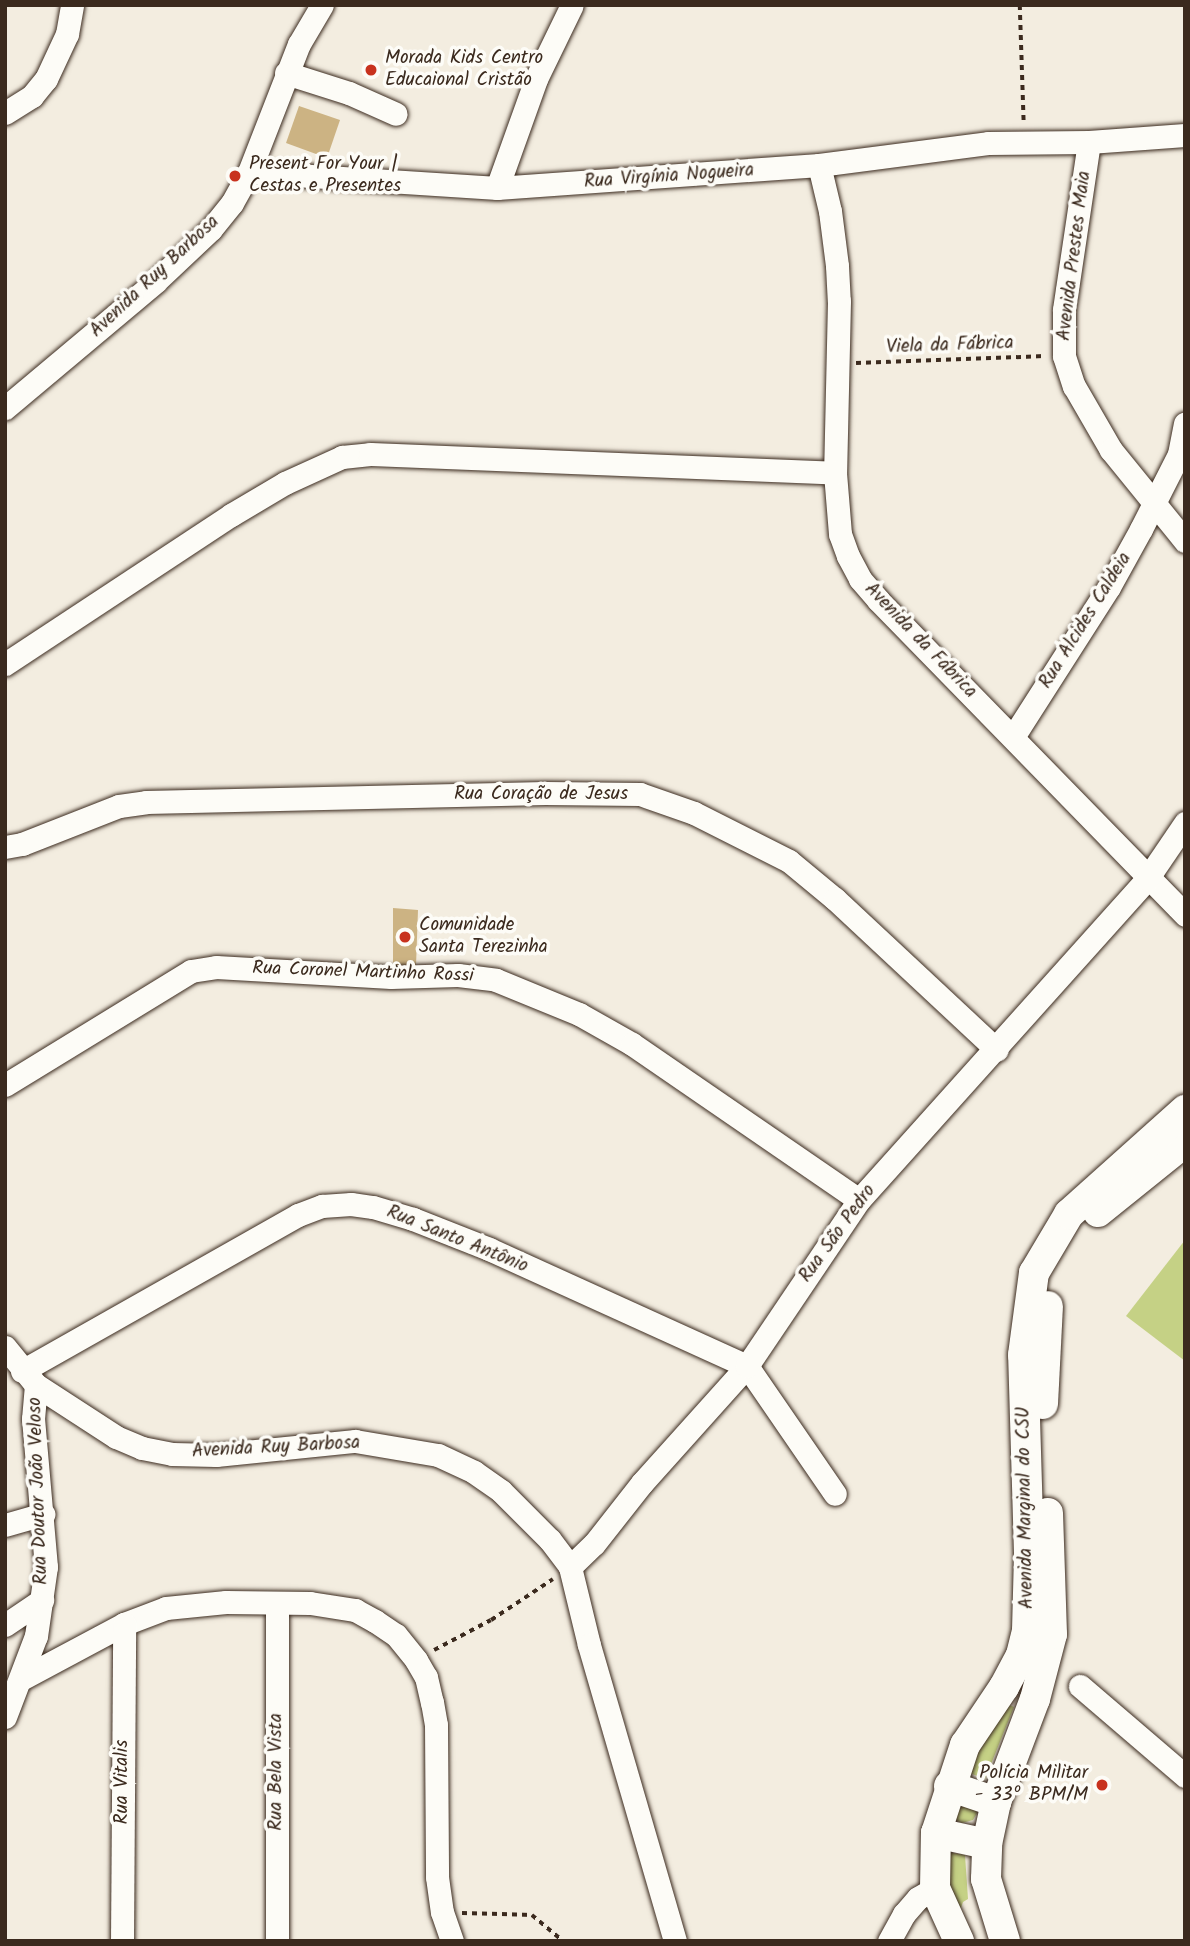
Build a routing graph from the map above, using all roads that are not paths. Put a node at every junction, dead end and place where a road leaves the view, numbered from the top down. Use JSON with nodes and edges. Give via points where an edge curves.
{"nodes":[{"id":1,"x":72,"y":5,"type":"edge"},
{"id":2,"x":322,"y":5,"type":"edge"},
{"id":3,"x":572,"y":5,"type":"edge"},
{"id":4,"x":286,"y":73,"type":"junction"},
{"id":5,"x":5,"y":113,"type":"edge"},
{"id":6,"x":396,"y":114,"type":"dead end"},
{"id":7,"x":1185,"y":135,"type":"edge"},
{"id":8,"x":1089,"y":142,"type":"junction"},
{"id":9,"x":819,"y":165,"type":"junction"},
{"id":10,"x":249,"y":172,"type":"junction"},
{"id":11,"x":497,"y":188,"type":"junction"},
{"id":12,"x":5,"y":408,"type":"edge"},
{"id":13,"x":1185,"y":424,"type":"edge"},
{"id":14,"x":835,"y":473,"type":"junction"},
{"id":15,"x":1153,"y":502,"type":"junction"},
{"id":16,"x":1185,"y":541,"type":"edge"},
{"id":17,"x":5,"y":664,"type":"edge"},
{"id":18,"x":1013,"y":737,"type":"junction"},
{"id":19,"x":1185,"y":822,"type":"edge"},
{"id":20,"x":5,"y":847,"type":"edge"},
{"id":21,"x":1147,"y":879,"type":"junction"},
{"id":22,"x":1185,"y":915,"type":"edge"},
{"id":23,"x":997,"y":1049,"type":"junction"},
{"id":24,"x":5,"y":1085,"type":"edge"},
{"id":25,"x":1185,"y":1110,"type":"edge"},
{"id":26,"x":1185,"y":1142,"type":"edge"},
{"id":27,"x":859,"y":1200,"type":"junction"},
{"id":28,"x":5,"y":1347,"type":"edge"},
{"id":29,"x":747,"y":1366,"type":"junction"},
{"id":30,"x":29,"y":1378,"type":"junction"},
{"id":31,"x":835,"y":1494,"type":"dead end"},
{"id":32,"x":43,"y":1514,"type":"junction"},
{"id":33,"x":5,"y":1525,"type":"edge"},
{"id":34,"x":570,"y":1567,"type":"junction"},
{"id":35,"x":42,"y":1600,"type":"junction"},
{"id":36,"x":277,"y":1603,"type":"junction"},
{"id":37,"x":124,"y":1623,"type":"junction"},
{"id":38,"x":5,"y":1625,"type":"edge"},
{"id":39,"x":21,"y":1679,"type":"junction"},
{"id":40,"x":1080,"y":1686,"type":"dead end"},
{"id":41,"x":5,"y":1717,"type":"edge"},
{"id":42,"x":1185,"y":1776,"type":"edge"},
{"id":43,"x":949,"y":1786,"type":"junction"},
{"id":44,"x":996,"y":1802,"type":"junction"},
{"id":45,"x":936,"y":1833,"type":"junction"},
{"id":46,"x":987,"y":1844,"type":"junction"},
{"id":47,"x":935,"y":1888,"type":"junction"},
{"id":48,"x":122,"y":1941,"type":"edge"},
{"id":49,"x":277,"y":1941,"type":"edge"},
{"id":50,"x":452,"y":1941,"type":"edge"},
{"id":51,"x":675,"y":1941,"type":"edge"},
{"id":52,"x":889,"y":1941,"type":"edge"},
{"id":53,"x":959,"y":1941,"type":"edge"},
{"id":54,"x":1005,"y":1941,"type":"edge"}],
"edges":[{"from":1,"to":5,"type":"street","via":[[67,34],[46,79],[32,96]]},
{"from":2,"to":4,"type":"street","name":"Avenida Ruy Barbosa"},
{"from":3,"to":11,"type":"street","via":[[536,79]]},
{"from":4,"to":6,"type":"street"},
{"from":4,"to":10,"type":"street","name":"Avenida Ruy Barbosa"},
{"from":7,"to":8,"type":"street","name":"Rua Virgínia Nogueira"},
{"from":8,"to":9,"type":"street","name":"Rua Virgínia Nogueira","via":[[988,143]]},
{"from":8,"to":15,"type":"street","name":"Avenida Prestes Maia","via":[[1064,310],[1063,356],[1090,417]]},
{"from":9,"to":11,"type":"street","name":"Rua Virgínia Nogueira"},
{"from":9,"to":14,"type":"street","name":"Avenida da Fábrica","via":[[837,266]]},
{"from":10,"to":11,"type":"street","name":"Rua Virgínia Nogueira"},
{"from":10,"to":12,"type":"street","name":"Avenida Ruy Barbosa","via":[[232,204],[211,229],[104,327]]},
{"from":13,"to":15,"type":"street","name":"Rua Alcides Caldeia","via":[[1179,453]]},
{"from":14,"to":17,"type":"street","via":[[370,454],[342,457],[231,515]]},
{"from":14,"to":18,"type":"street","name":"Avenida da Fábrica","via":[[841,534],[860,579]]},
{"from":15,"to":16,"type":"street","name":"Avenida Prestes Maia"},
{"from":15,"to":18,"type":"street","name":"Rua Alcides Caldeia","via":[[1109,587]]},
{"from":18,"to":21,"type":"street","name":"Avenida da Fábrica"},
{"from":19,"to":21,"type":"street","name":"Rua São Pedro"},
{"from":20,"to":23,"type":"street","name":"Rua Coração de Jesus","via":[[119,806],[146,802],[640,794],[706,819],[789,861]]},
{"from":21,"to":22,"type":"street","name":"Avenida da Fábrica"},
{"from":21,"to":23,"type":"street","name":"Rua São Pedro"},
{"from":23,"to":27,"type":"street","name":"Rua São Pedro"},
{"from":24,"to":27,"type":"street","name":"Rua Coronel Martinho Rossi","via":[[191,971],[216,967],[496,980],[579,1014],[632,1044]]},
{"from":25,"to":43,"type":"main road","name":"Avenida Marginal do CSU","via":[[1069,1214],[1034,1273],[1023,1355],[1027,1630],[1021,1655],[965,1745]]},
{"from":26,"to":44,"type":"main road","name":"Avenida Marginal do CSU","via":[[1093,1217],[1073,1240],[1056,1274],[1046,1312],[1043,1397],[1052,1634]]},
{"from":27,"to":29,"type":"street","name":"Rua São Pedro"},
{"from":28,"to":30,"type":"street","name":"Avenida Ruy Barbosa"},
{"from":29,"to":30,"type":"street","name":"Rua Santo Antônio","via":[[489,1250],[413,1219],[351,1204],[322,1206],[298,1215]]},
{"from":29,"to":31,"type":"street"},
{"from":29,"to":34,"type":"street","name":"Rua São Pedro"},
{"from":30,"to":32,"type":"street","name":"Rua Doutor João Veloso"},
{"from":30,"to":34,"type":"street","name":"Avenida Ruy Barbosa","via":[[116,1437],[152,1450],[216,1455],[355,1441],[438,1455],[501,1491]]},
{"from":32,"to":33,"type":"street"},
{"from":32,"to":35,"type":"street","name":"Rua Doutor João Veloso","via":[[46,1567]]},
{"from":34,"to":51,"type":"street","name":"Avenida Ruy Barbosa"},
{"from":35,"to":38,"type":"street"},
{"from":35,"to":39,"type":"street","name":"Rua Doutor João Veloso"},
{"from":36,"to":37,"type":"street","via":[[166,1608]]},
{"from":36,"to":49,"type":"street","name":"Rua Bela Vista"},
{"from":36,"to":50,"type":"street","via":[[355,1610],[396,1635],[426,1677],[436,1726],[437,1877]]},
{"from":37,"to":39,"type":"street"},
{"from":37,"to":48,"type":"street","name":"Rua Vitalis"},
{"from":39,"to":41,"type":"street","name":"Rua Doutor João Veloso"},
{"from":40,"to":42,"type":"street"},
{"from":43,"to":44,"type":"main road"},
{"from":43,"to":45,"type":"main road","name":"Avenida Marginal do CSU"},
{"from":44,"to":46,"type":"main road","name":"Avenida Marginal do CSU"},
{"from":45,"to":46,"type":"main road"},
{"from":45,"to":47,"type":"main road","name":"Avenida Marginal do CSU"},
{"from":46,"to":54,"type":"main road","name":"Avenida Marginal do CSU","via":[[986,1879]]},
{"from":47,"to":52,"type":"street","via":[[911,1906]]},
{"from":47,"to":53,"type":"main road","name":"Avenida Marginal do CSU"}]}
